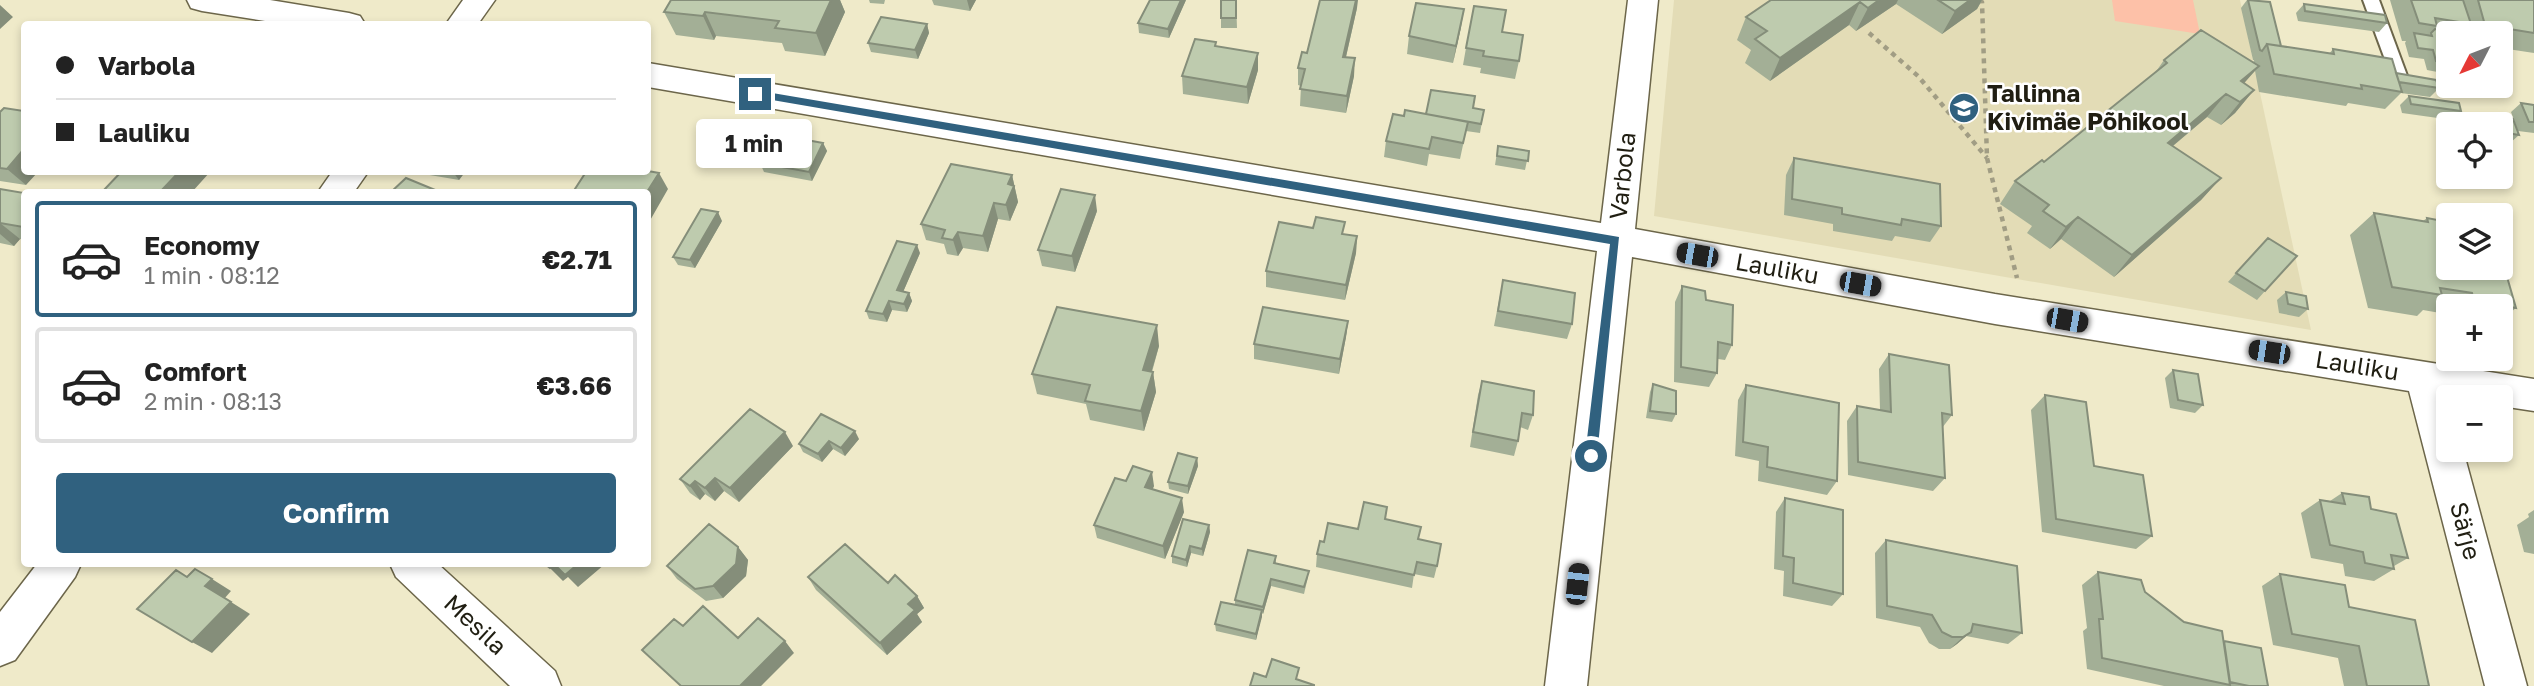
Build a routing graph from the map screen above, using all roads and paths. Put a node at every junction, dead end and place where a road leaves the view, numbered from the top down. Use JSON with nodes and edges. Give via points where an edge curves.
{"nodes":[{"id":1,"x":202,"y":0,"type":"edge"},
{"id":2,"x":480,"y":0,"type":"edge"},
{"id":3,"x":1643,"y":0,"type":"edge"},
{"id":4,"x":1979,"y":0,"type":"edge"},
{"id":5,"x":2371,"y":0,"type":"edge"},
{"id":6,"x":331,"y":21,"type":"edge"},
{"id":7,"x":463,"y":21,"type":"edge"},
{"id":8,"x":1869,"y":33,"type":"edge"},
{"id":9,"x":651,"y":76,"type":"edge"},
{"id":10,"x":2401,"y":81,"type":"edge"},
{"id":11,"x":1987,"y":158,"type":"junction"},
{"id":12,"x":349,"y":175,"type":"edge"},
{"id":13,"x":337,"y":189,"type":"edge"},
{"id":14,"x":1616,"y":240,"type":"junction"},
{"id":15,"x":2025,"y":313,"type":"junction"},
{"id":16,"x":2424,"y":376,"type":"junction"},
{"id":17,"x":2534,"y":395,"type":"edge"},
{"id":18,"x":58,"y":567,"type":"edge"},
{"id":19,"x":413,"y":567,"type":"edge"},
{"id":20,"x":7,"y":625,"type":"edge"},
{"id":21,"x":540,"y":686,"type":"edge"},
{"id":22,"x":1566,"y":686,"type":"edge"},
{"id":23,"x":2506,"y":686,"type":"edge"}],
"edges":[{"from":1,"to":6,"type":"street"},
{"from":2,"to":7,"type":"street"},
{"from":3,"to":14,"type":"street","name":"Varbola"},
{"from":4,"to":11,"type":"path"},
{"from":5,"to":10,"type":"lane"},
{"from":8,"to":11,"type":"path","via":[[1918,76]]},
{"from":9,"to":14,"type":"street","name":"Lauliku"},
{"from":11,"to":15,"type":"path"},
{"from":12,"to":13,"type":"street"},
{"from":14,"to":15,"type":"street","name":"Lauliku"},
{"from":14,"to":22,"type":"street","name":"Varbola"},
{"from":15,"to":16,"type":"street","name":"Lauliku"},
{"from":16,"to":17,"type":"street","name":"Lauliku"},
{"from":16,"to":23,"type":"street","name":"Särje"},
{"from":18,"to":20,"type":"street"},
{"from":19,"to":21,"type":"street","name":"Mesila"}]}
